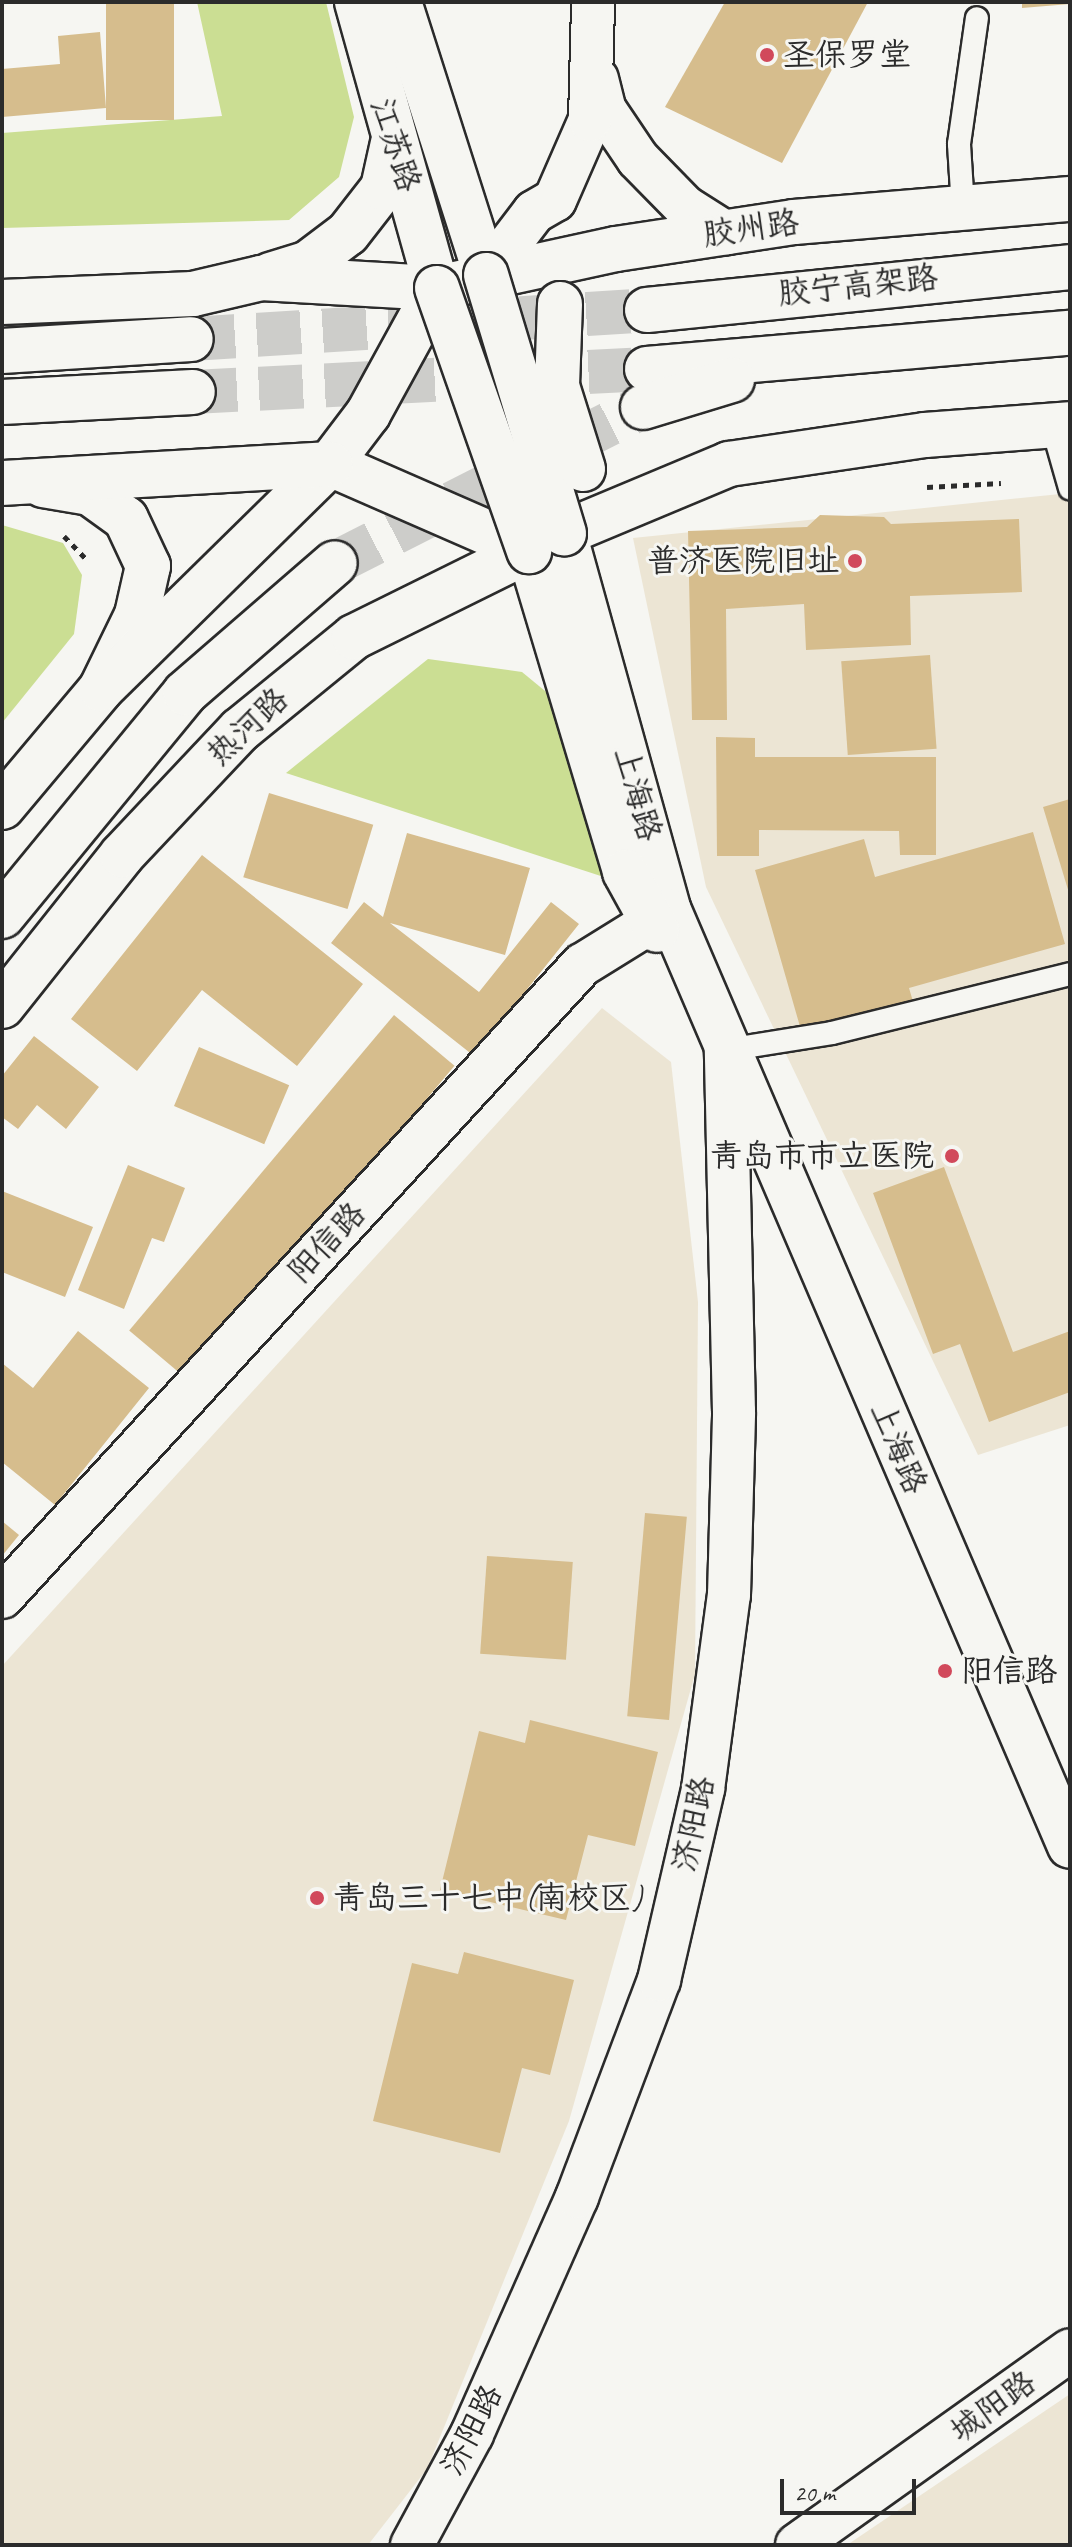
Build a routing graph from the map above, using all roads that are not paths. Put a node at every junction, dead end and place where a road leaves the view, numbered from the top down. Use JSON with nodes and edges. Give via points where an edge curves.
{"nodes":[{"id":1,"x":357,"y":2,"type":"edge"},
{"id":2,"x":399,"y":2,"type":"edge"},
{"id":3,"x":593,"y":2,"type":"edge"},
{"id":4,"x":977,"y":18,"type":"dead end"},
{"id":5,"x":592,"y":58,"type":"junction"},
{"id":6,"x":393,"y":143,"type":"junction"},
{"id":7,"x":1070,"y":199,"type":"edge"},
{"id":8,"x":963,"y":208,"type":"junction"},
{"id":9,"x":726,"y":233,"type":"junction"},
{"id":10,"x":616,"y":249,"type":"junction"},
{"id":11,"x":1070,"y":267,"type":"edge"},
{"id":12,"x":486,"y":275,"type":"junction"},
{"id":13,"x":261,"y":278,"type":"junction"},
{"id":14,"x":437,"y":288,"type":"junction"},
{"id":15,"x":11,"y":302,"type":"edge"},
{"id":16,"x":647,"y":310,"type":"tunnel mouth"},
{"id":17,"x":1070,"y":333,"type":"edge"},
{"id":18,"x":191,"y":339,"type":"tunnel mouth"},
{"id":19,"x":14,"y":351,"type":"edge"},
{"id":20,"x":645,"y":388,"type":"tunnel mouth"},
{"id":21,"x":193,"y":392,"type":"tunnel mouth"},
{"id":22,"x":14,"y":401,"type":"edge"},
{"id":23,"x":1061,"y":425,"type":"edge"},
{"id":24,"x":330,"y":464,"type":"junction"},
{"id":25,"x":14,"y":483,"type":"edge"},
{"id":26,"x":1070,"y":488,"type":"edge"},
{"id":27,"x":640,"y":499,"type":"junction"},
{"id":28,"x":546,"y":542,"type":"junction"},
{"id":29,"x":335,"y":563,"type":"tunnel mouth"},
{"id":30,"x":101,"y":689,"type":"junction"},
{"id":31,"x":2,"y":807,"type":"edge"},
{"id":32,"x":2,"y":916,"type":"edge"},
{"id":33,"x":661,"y":916,"type":"junction"},
{"id":34,"x":1070,"y":974,"type":"edge"},
{"id":35,"x":2,"y":1006,"type":"edge"},
{"id":36,"x":726,"y":1050,"type":"junction"},
{"id":37,"x":2,"y":1597,"type":"edge"},
{"id":38,"x":1070,"y":1846,"type":"edge"},
{"id":39,"x":1070,"y":2350,"type":"edge"},
{"id":40,"x":412,"y":2545,"type":"edge"},
{"id":41,"x":797,"y":2545,"type":"edge"}],
"edges":[{"from":1,"to":6,"type":"main road","name":"江苏路"},
{"from":2,"to":12,"type":"main road","name":"江苏路"},
{"from":3,"to":5,"type":"street"},
{"from":4,"to":8,"type":"lane","via":[[960,129]]},
{"from":5,"to":9,"type":"street","via":[[605,110],[638,159],[685,207]]},
{"from":5,"to":12,"type":"street","via":[[590,120],[555,200],[534,212]]},
{"from":6,"to":13,"type":"main road","via":[[383,188],[348,233],[307,264]]},
{"from":6,"to":14,"type":"main road","name":"江苏路"},
{"from":7,"to":8,"type":"main road","name":"胶州路"},
{"from":8,"to":9,"type":"main road","name":"胶州路"},
{"from":9,"to":10,"type":"main road","name":"胶州路"},
{"from":10,"to":12,"type":"main road","name":"胶州路"},
{"from":10,"to":27,"type":"main road","bridge":true,"via":[[577,273],[560,304],[557,386],[583,469]]},
{"from":11,"to":16,"type":"main road","name":"胶宁高架路"},
{"from":12,"to":14,"type":"main road","name":"胶州路"},
{"from":12,"to":28,"type":"main road","name":"江苏路","bridge":true},
{"from":13,"to":14,"type":"main road","name":"胶州路"},
{"from":13,"to":15,"type":"main road","via":[[193,294]]},
{"from":14,"to":24,"type":"main road","via":[[368,414]]},
{"from":14,"to":28,"type":"main road","name":"江苏路","bridge":true},
{"from":17,"to":20,"type":"main road","name":"胶宁高架路","via":[[821,354]]},
{"from":18,"to":19,"type":"main road"},
{"from":21,"to":22,"type":"main road"},
{"from":23,"to":26,"type":"lane"},
{"from":23,"to":27,"type":"main road","via":[[729,464]]},
{"from":24,"to":25,"type":"main road"},
{"from":24,"to":28,"type":"main road"},
{"from":24,"to":30,"type":"main road"},
{"from":25,"to":30,"type":"main road","via":[[90,493],[126,519],[148,566],[137,615]]},
{"from":27,"to":28,"type":"main road"},
{"from":28,"to":33,"type":"main road","name":"上海路","via":[[625,872]]},
{"from":28,"to":35,"type":"main road","name":"热河路","via":[[354,637],[240,730],[122,855]]},
{"from":29,"to":32,"type":"main road","via":[[185,693]]},
{"from":30,"to":31,"type":"main road"},
{"from":33,"to":36,"type":"main road","name":"上海路"},
{"from":33,"to":37,"type":"street","name":"阳信路","via":[[582,965]]},
{"from":34,"to":36,"type":"lane","via":[[832,1033]]},
{"from":36,"to":38,"type":"main road","name":"上海路"},
{"from":36,"to":40,"type":"street","name":"济阳路","via":[[730,1564],[703,1789],[659,1980],[577,2197],[472,2434]]},
{"from":39,"to":41,"type":"street","name":"城阳路"}]}
